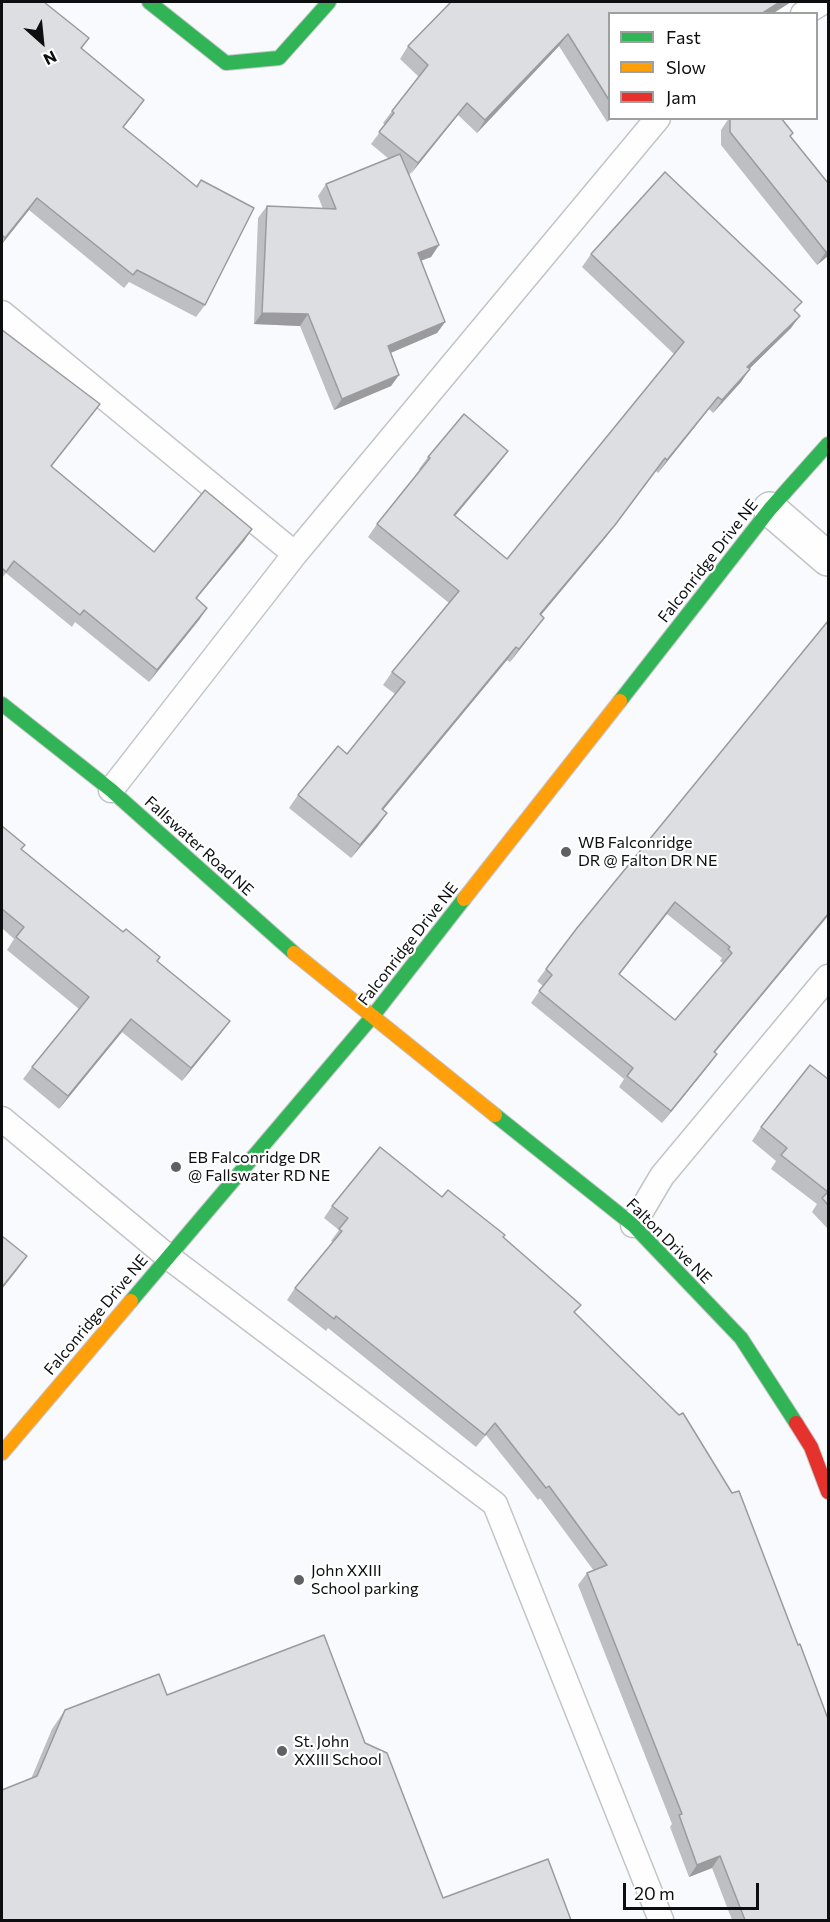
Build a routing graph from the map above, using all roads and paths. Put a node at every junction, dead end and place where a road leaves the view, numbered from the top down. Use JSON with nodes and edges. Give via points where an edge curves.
{"nodes":[{"id":1,"x":149,"y":2,"type":"edge"},
{"id":2,"x":329,"y":2,"type":"edge"},
{"id":3,"x":823,"y":2,"type":"edge"},
{"id":4,"x":806,"y":12,"type":"edge"},
{"id":5,"x":656,"y":120,"type":"edge"},
{"id":6,"x":2,"y":314,"type":"edge"},
{"id":7,"x":828,"y":444,"type":"edge"},
{"id":8,"x":770,"y":509,"type":"junction"},
{"id":9,"x":295,"y":554,"type":"junction"},
{"id":10,"x":828,"y":559,"type":"edge"},
{"id":11,"x":2,"y":704,"type":"edge"},
{"id":12,"x":111,"y":790,"type":"junction"},
{"id":13,"x":828,"y":977,"type":"edge"},
{"id":14,"x":372,"y":1017,"type":"junction"},
{"id":15,"x":2,"y":1119,"type":"edge"},
{"id":16,"x":633,"y":1225,"type":"junction"},
{"id":17,"x":167,"y":1256,"type":"junction"},
{"id":18,"x":2,"y":1453,"type":"edge"},
{"id":19,"x":828,"y":1492,"type":"edge"},
{"id":20,"x":661,"y":1920,"type":"edge"}],
"edges":[{"from":1,"to":2,"type":"street","via":[[226,63],[279,58]]},
{"from":3,"to":4,"type":"lane"},
{"from":5,"to":9,"type":"lane"},
{"from":6,"to":9,"type":"lane"},
{"from":7,"to":8,"type":"street","name":"Falconridge Drive NE"},
{"from":8,"to":10,"type":"street"},
{"from":8,"to":14,"type":"street","name":"Falconridge Drive NE"},
{"from":9,"to":12,"type":"lane"},
{"from":11,"to":12,"type":"street","name":"Fallswater Road NE"},
{"from":12,"to":14,"type":"street","name":"Fallswater Road NE","via":[[320,976]]},
{"from":13,"to":16,"type":"lane","via":[[662,1176]]},
{"from":14,"to":16,"type":"street","name":"Falton Drive NE"},
{"from":14,"to":17,"type":"street","name":"Falconridge Drive NE"},
{"from":15,"to":17,"type":"lane"},
{"from":16,"to":19,"type":"street","name":"Falton Drive NE","via":[[741,1338],[811,1447]]},
{"from":17,"to":18,"type":"street","name":"Falconridge Drive NE"},
{"from":17,"to":20,"type":"lane","via":[[495,1504]]}]}
